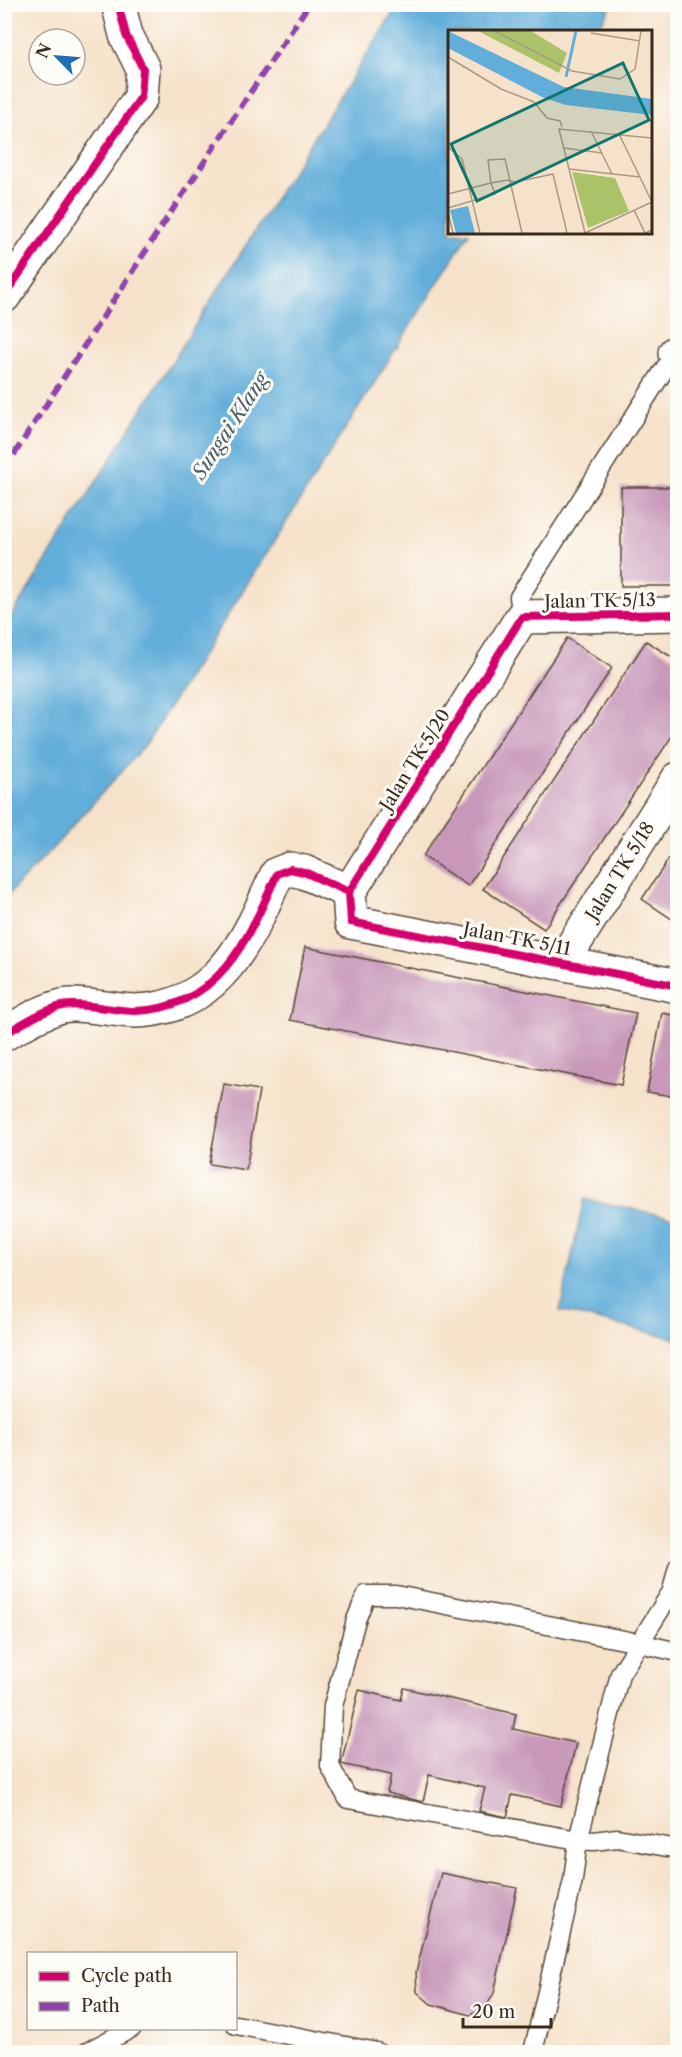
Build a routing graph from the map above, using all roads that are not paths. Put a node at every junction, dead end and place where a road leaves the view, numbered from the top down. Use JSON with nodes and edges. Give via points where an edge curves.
{"nodes":[{"id":1,"x":121,"y":4,"type":"edge"},
{"id":2,"x":4,"y":296,"type":"edge"},
{"id":3,"x":677,"y":352,"type":"edge"},
{"id":4,"x":678,"y":614,"type":"edge"},
{"id":5,"x":522,"y":617,"type":"junction"},
{"id":6,"x":678,"y":779,"type":"edge"},
{"id":7,"x":350,"y":907,"type":"junction"},
{"id":8,"x":562,"y":963,"type":"junction"},
{"id":9,"x":678,"y":986,"type":"edge"},
{"id":10,"x":4,"y":1034,"type":"edge"},
{"id":11,"x":678,"y":1567,"type":"edge"},
{"id":12,"x":639,"y":1643,"type":"junction"},
{"id":13,"x":678,"y":1652,"type":"edge"},
{"id":14,"x":578,"y":1840,"type":"junction"},
{"id":15,"x":678,"y":1849,"type":"edge"},
{"id":16,"x":237,"y":2025,"type":"edge"},
{"id":17,"x":128,"y":2030,"type":"edge"},
{"id":18,"x":87,"y":2052,"type":"edge"},
{"id":19,"x":377,"y":2052,"type":"edge"},
{"id":20,"x":533,"y":2052,"type":"edge"}],
"edges":[{"from":1,"to":2,"type":"street","via":[[126,35],[143,69],[141,97]]},
{"from":3,"to":5,"type":"lane","name":"Jalan TK 5/20","via":[[519,597]]},
{"from":4,"to":5,"type":"street","name":"Jalan TK 5/13"},
{"from":5,"to":7,"type":"street","name":"Jalan TK 5/20"},
{"from":6,"to":8,"type":"street","name":"Jalan TK 5/18"},
{"from":7,"to":8,"type":"street","name":"Jalan TK 5/11"},
{"from":7,"to":10,"type":"street","name":"Jalan TK 5/11","via":[[304,872],[290,869],[277,874],[241,948],[220,975],[195,995],[164,1009],[64,1006]]},
{"from":8,"to":9,"type":"street","name":"Jalan TK 5/11"},
{"from":11,"to":12,"type":"lane","via":[[672,1591]]},
{"from":12,"to":13,"type":"lane"},
{"from":12,"to":14,"type":"lane","via":[[620,1674]]},
{"from":12,"to":14,"type":"lane","via":[[396,1595],[366,1595],[356,1620],[333,1706],[330,1766],[348,1799]]},
{"from":14,"to":15,"type":"lane","via":[[617,1838]]},
{"from":14,"to":20,"type":"lane","via":[[573,1880]]},
{"from":16,"to":19,"type":"lane"},
{"from":17,"to":18,"type":"lane"}]}
